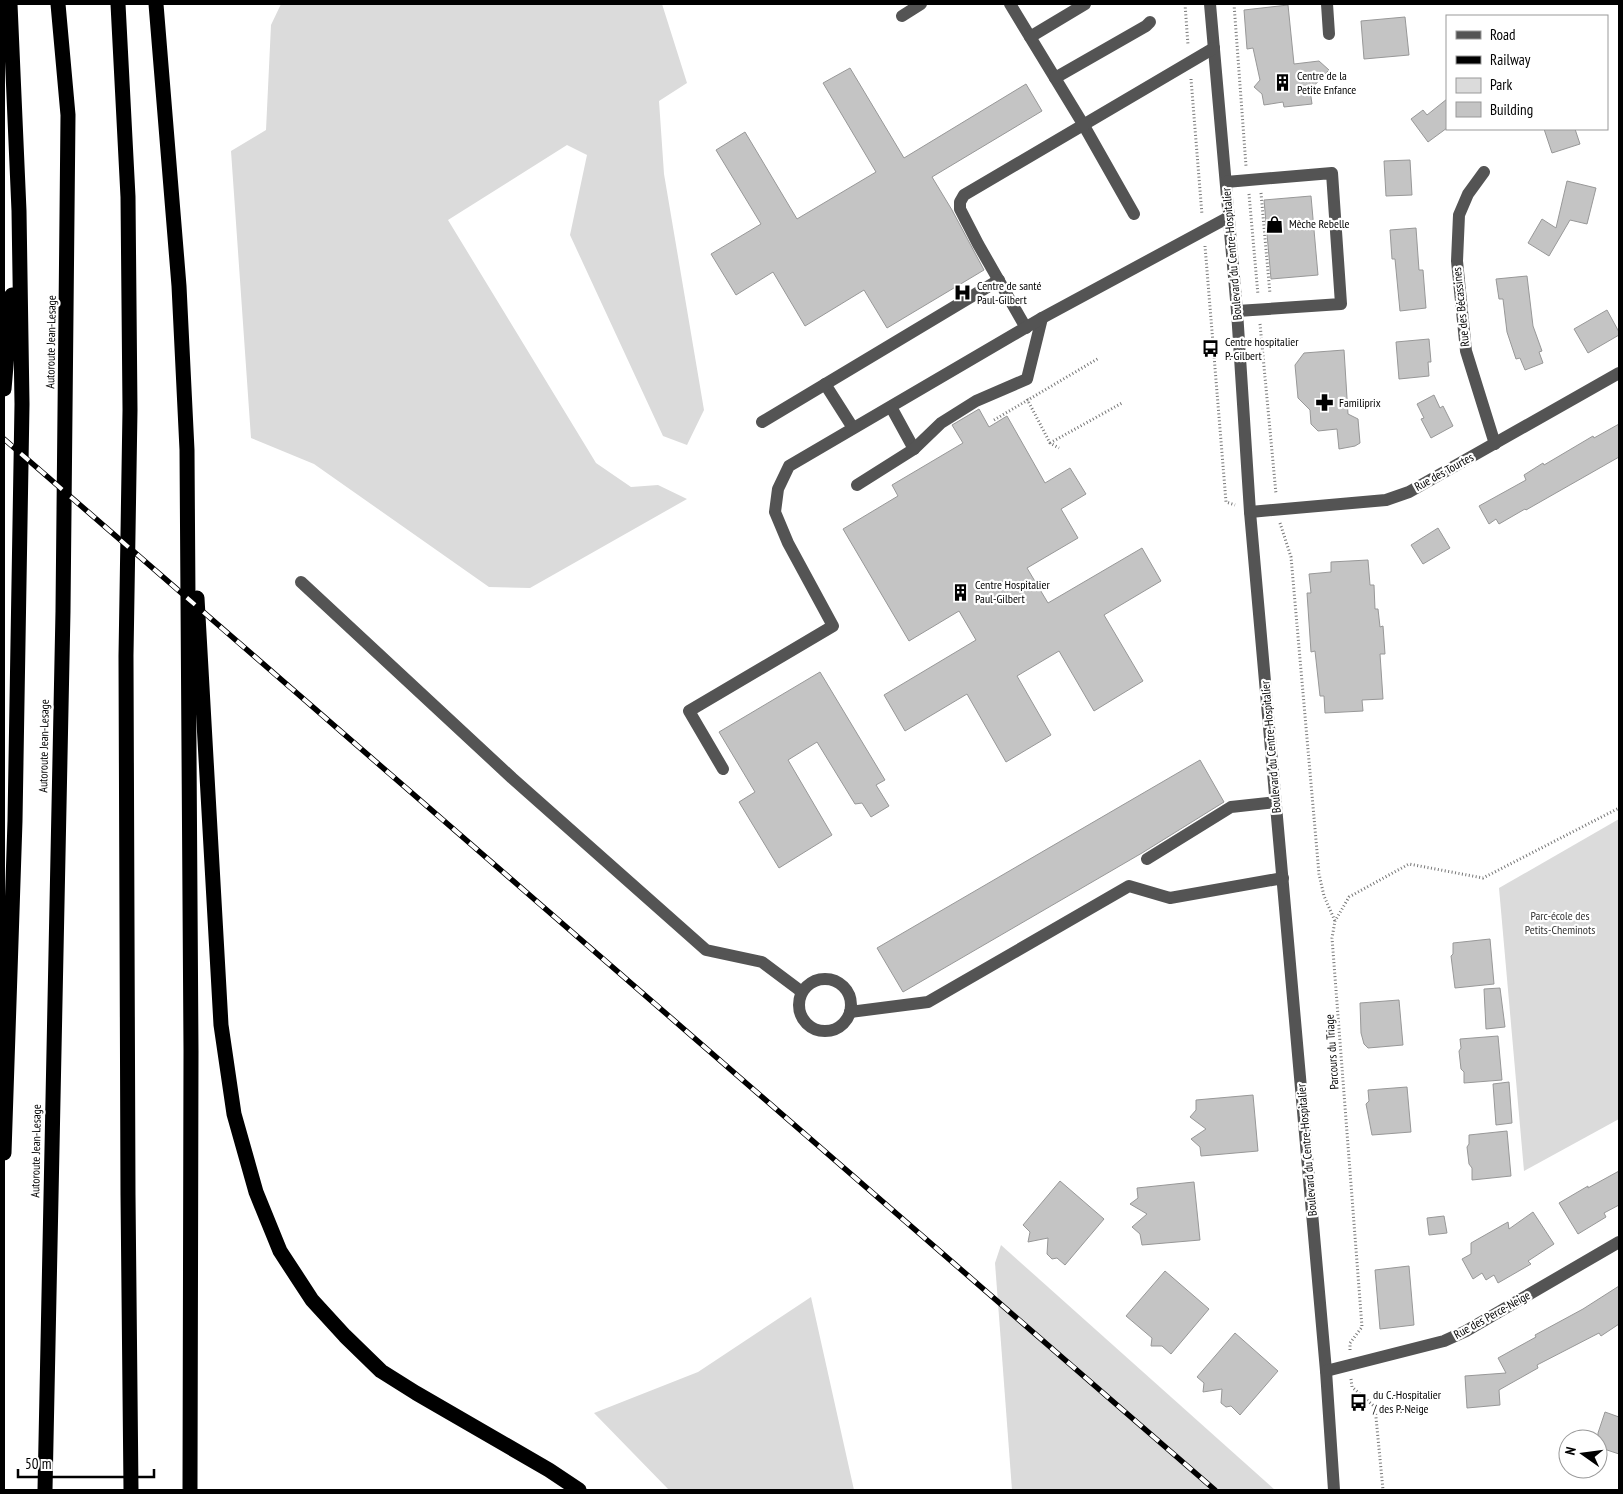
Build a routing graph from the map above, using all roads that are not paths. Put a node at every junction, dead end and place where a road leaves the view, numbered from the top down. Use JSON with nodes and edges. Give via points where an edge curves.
{"nodes":[{"id":1,"x":10,"y":4,"type":"edge"},
{"id":2,"x":58,"y":4,"type":"edge"},
{"id":3,"x":118,"y":4,"type":"edge"},
{"id":4,"x":156,"y":4,"type":"edge"},
{"id":5,"x":921,"y":4,"type":"edge"},
{"id":6,"x":1010,"y":4,"type":"edge"},
{"id":7,"x":1085,"y":4,"type":"edge"},
{"id":8,"x":1210,"y":4,"type":"edge"},
{"id":9,"x":1327,"y":4,"type":"edge"},
{"id":10,"x":902,"y":16,"type":"dead end"},
{"id":11,"x":1150,"y":22,"type":"dead end"},
{"id":12,"x":1329,"y":34,"type":"dead end"},
{"id":13,"x":1030,"y":36,"type":"junction"},
{"id":14,"x":1214,"y":48,"type":"junction"},
{"id":15,"x":1055,"y":78,"type":"junction"},
{"id":16,"x":1083,"y":124,"type":"junction"},
{"id":17,"x":1484,"y":172,"type":"dead end"},
{"id":18,"x":1226,"y":182,"type":"junction"},
{"id":19,"x":19,"y":211,"type":"junction"},
{"id":20,"x":1134,"y":214,"type":"dead end"},
{"id":21,"x":1229,"y":217,"type":"junction"},
{"id":22,"x":999,"y":280,"type":"junction"},
{"id":23,"x":1237,"y":312,"type":"junction"},
{"id":24,"x":1042,"y":318,"type":"junction"},
{"id":25,"x":1026,"y":328,"type":"junction"},
{"id":26,"x":1619,"y":373,"type":"edge"},
{"id":27,"x":826,"y":384,"type":"junction"},
{"id":28,"x":4,"y":389,"type":"edge"},
{"id":29,"x":890,"y":407,"type":"junction"},
{"id":30,"x":762,"y":422,"type":"dead end"},
{"id":31,"x":853,"y":428,"type":"junction"},
{"id":32,"x":1495,"y":444,"type":"junction"},
{"id":33,"x":914,"y":449,"type":"junction"},
{"id":34,"x":186,"y":450,"type":"junction"},
{"id":35,"x":857,"y":485,"type":"dead end"},
{"id":36,"x":1250,"y":512,"type":"junction"},
{"id":37,"x":301,"y":582,"type":"dead end"},
{"id":38,"x":723,"y":769,"type":"dead end"},
{"id":39,"x":1276,"y":802,"type":"junction"},
{"id":40,"x":1147,"y":859,"type":"dead end"},
{"id":41,"x":1283,"y":878,"type":"junction"},
{"id":42,"x":802,"y":992,"type":"junction"},
{"id":43,"x":850,"y":1012,"type":"junction"},
{"id":44,"x":4,"y":1153,"type":"edge"},
{"id":45,"x":1619,"y":1242,"type":"edge"},
{"id":46,"x":1326,"y":1371,"type":"junction"},
{"id":47,"x":44,"y":1490,"type":"edge"},
{"id":48,"x":131,"y":1490,"type":"edge"},
{"id":49,"x":190,"y":1490,"type":"edge"},
{"id":50,"x":579,"y":1490,"type":"edge"},
{"id":51,"x":1334,"y":1490,"type":"edge"}],
"edges":[{"from":1,"to":19,"type":"highway"},
{"from":2,"to":47,"type":"highway","name":"Autoroute Jean-Lesage","via":[[68,135],[63,611]]},
{"from":3,"to":48,"type":"highway","via":[[128,197],[130,401],[126,696]]},
{"from":4,"to":34,"type":"highway","via":[[179,286]]},
{"from":5,"to":10,"type":"street"},
{"from":6,"to":13,"type":"street"},
{"from":7,"to":13,"type":"street"},
{"from":8,"to":14,"type":"street","name":"Boulevard du Centre-Hospitalier"},
{"from":9,"to":12,"type":"street"},
{"from":11,"to":15,"type":"street"},
{"from":13,"to":15,"type":"street"},
{"from":14,"to":16,"type":"street"},
{"from":14,"to":18,"type":"street","name":"Boulevard du Centre-Hospitalier"},
{"from":15,"to":16,"type":"street"},
{"from":16,"to":20,"type":"street"},
{"from":16,"to":22,"type":"street","via":[[964,195],[960,202],[960,209]]},
{"from":17,"to":32,"type":"street","name":"Rue des Bécassines","via":[[1468,194],[1459,215],[1456,261],[1466,350]]},
{"from":18,"to":21,"type":"street","name":"Boulevard du Centre-Hospitalier"},
{"from":18,"to":23,"type":"street","via":[[1332,173],[1341,304]]},
{"from":19,"to":28,"type":"highway"},
{"from":19,"to":44,"type":"highway","via":[[22,404],[15,811]]},
{"from":21,"to":23,"type":"street","name":"Boulevard du Centre-Hospitalier"},
{"from":21,"to":24,"type":"street"},
{"from":22,"to":25,"type":"street"},
{"from":22,"to":27,"type":"street"},
{"from":23,"to":36,"type":"street","name":"Boulevard du Centre-Hospitalier"},
{"from":24,"to":25,"type":"street"},
{"from":24,"to":33,"type":"street","via":[[1027,379],[976,401],[941,423]]},
{"from":25,"to":29,"type":"street"},
{"from":26,"to":32,"type":"street","name":"Rue des Tourtes"},
{"from":27,"to":30,"type":"street"},
{"from":27,"to":31,"type":"street"},
{"from":29,"to":31,"type":"street"},
{"from":29,"to":33,"type":"street"},
{"from":31,"to":38,"type":"street","via":[[790,466],[778,489],[775,512],[833,626],[689,711]]},
{"from":32,"to":36,"type":"street","name":"Rue des Tourtes","via":[[1409,492],[1386,500]]},
{"from":33,"to":35,"type":"street"},
{"from":34,"to":49,"type":"highway","via":[[191,1041]]},
{"from":34,"to":50,"type":"highway","via":[[221,1025],[234,1114],[256,1192],[280,1251],[312,1300],[381,1371]]},
{"from":36,"to":39,"type":"street","name":"Boulevard du Centre-Hospitalier"},
{"from":37,"to":42,"type":"street","via":[[519,784],[706,950],[762,962]]},
{"from":39,"to":40,"type":"street","via":[[1231,807]]},
{"from":39,"to":41,"type":"street","name":"Boulevard du Centre-Hospitalier"},
{"from":41,"to":43,"type":"street","via":[[1170,898],[1129,886],[928,1002]]},
{"from":41,"to":46,"type":"street","name":"Boulevard du Centre-Hospitalier"},
{"from":42,"to":43,"type":"street","via":[[819,979],[835,981],[847,992]]},
{"from":42,"to":43,"type":"street","via":[[799,1010],[807,1025],[814,1029],[830,1031],[838,1028]]},
{"from":45,"to":46,"type":"street","name":"Rue des Perce-Neige","via":[[1444,1341]]},
{"from":46,"to":51,"type":"street","name":"Boulevard du Centre-Hospitalier"}]}
